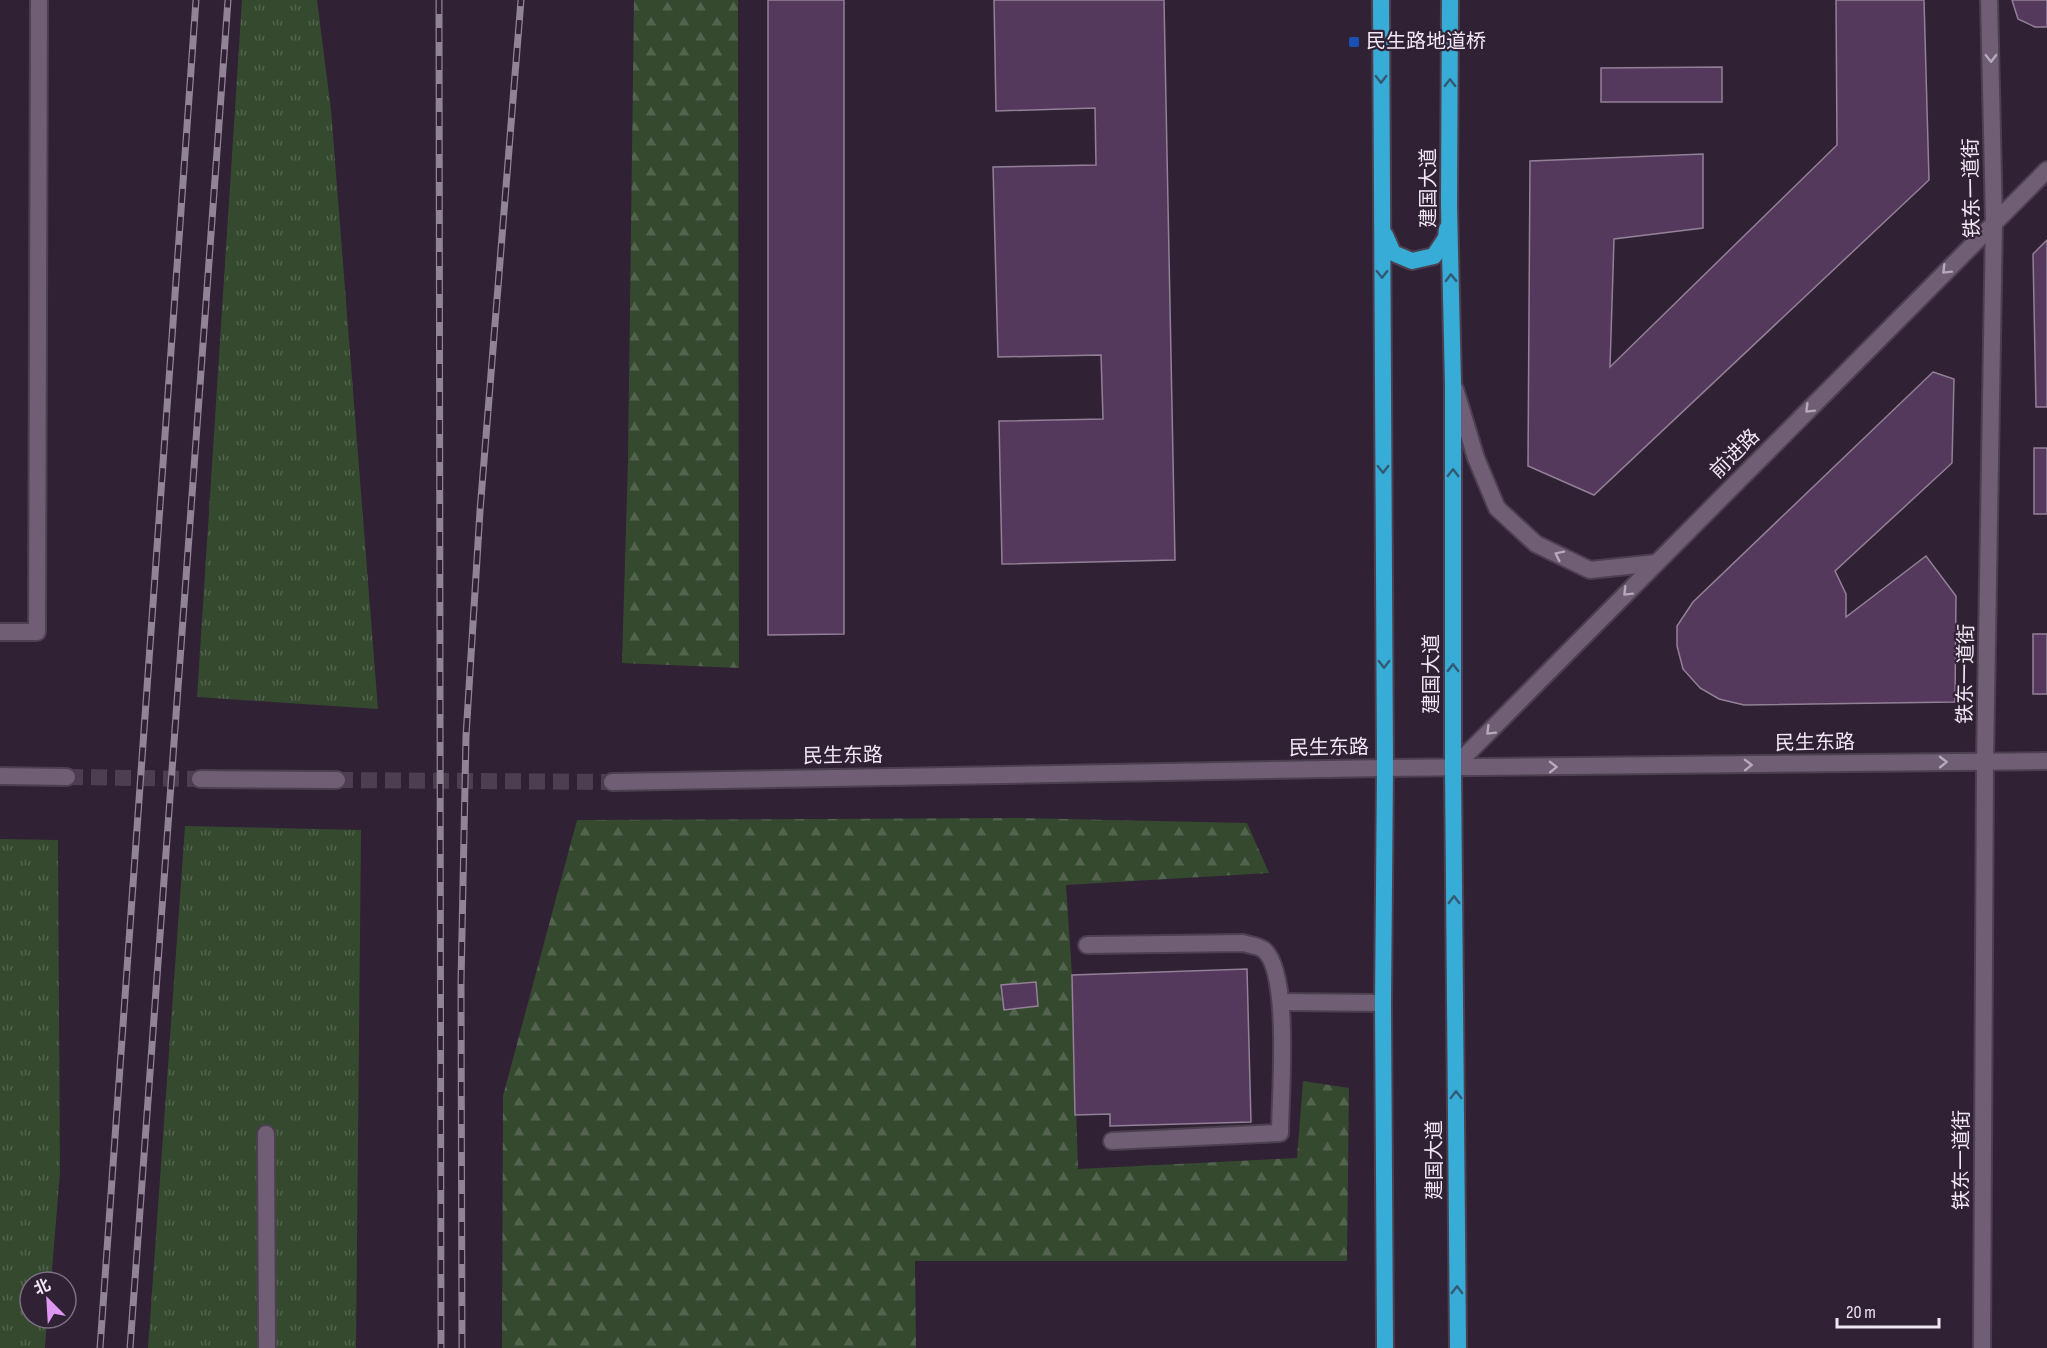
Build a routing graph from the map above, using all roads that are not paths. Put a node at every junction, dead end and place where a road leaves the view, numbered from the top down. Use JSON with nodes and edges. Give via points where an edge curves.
{"nodes":[{"id":1,"x":39,"y":0,"type":"edge"},
{"id":2,"x":1381,"y":0,"type":"edge"},
{"id":3,"x":1450,"y":0,"type":"edge"},
{"id":4,"x":1989,"y":0,"type":"edge"},
{"id":5,"x":2047,"y":170,"type":"edge"},
{"id":6,"x":1449,"y":206,"type":"junction"},
{"id":7,"x":1382,"y":216,"type":"junction"},
{"id":8,"x":1994,"y":221,"type":"junction"},
{"id":9,"x":1453,"y":385,"type":"junction"},
{"id":10,"x":1656,"y":563,"type":"junction"},
{"id":11,"x":0,"y":632,"type":"edge"},
{"id":12,"x":2047,"y":761,"type":"edge"},
{"id":13,"x":1985,"y":762,"type":"junction"},
{"id":14,"x":1385,"y":768,"type":"junction"},
{"id":15,"x":1453,"y":768,"type":"junction"},
{"id":16,"x":0,"y":776,"type":"edge"},
{"id":17,"x":67,"y":777,"type":"tunnel mouth"},
{"id":18,"x":200,"y":779,"type":"tunnel mouth"},
{"id":19,"x":337,"y":780,"type":"tunnel mouth"},
{"id":20,"x":612,"y":782,"type":"tunnel mouth"},
{"id":21,"x":1087,"y":945,"type":"dead end"},
{"id":22,"x":1282,"y":1002,"type":"junction"},
{"id":23,"x":1383,"y":1003,"type":"junction"},
{"id":24,"x":266,"y":1134,"type":"dead end"},
{"id":25,"x":1112,"y":1141,"type":"dead end"},
{"id":26,"x":267,"y":1348,"type":"edge"},
{"id":27,"x":1385,"y":1348,"type":"edge"},
{"id":28,"x":1458,"y":1348,"type":"edge"},
{"id":29,"x":1982,"y":1348,"type":"edge"}],
"edges":[{"from":1,"to":11,"type":"main road","via":[[38,632]]},
{"from":2,"to":7,"type":"highway","one_way":true},
{"from":6,"to":3,"type":"highway","name":"建国大道","one_way":true},
{"from":4,"to":8,"type":"main road","name":"铁东一道街","one_way":true},
{"from":5,"to":8,"type":"main road","name":"前进路"},
{"from":6,"to":7,"type":"highway","via":[[1446,238],[1434,256],[1412,261],[1393,253],[1386,240]]},
{"from":9,"to":6,"type":"highway","name":"建国大道","one_way":true},
{"from":7,"to":14,"type":"highway","one_way":true},
{"from":8,"to":10,"type":"main road","name":"前进路","one_way":true},
{"from":8,"to":13,"type":"main road","name":"铁东一道街"},
{"from":10,"to":9,"type":"main road","one_way":true,"via":[[1590,570],[1536,544],[1497,508]]},
{"from":15,"to":9,"type":"highway","name":"建国大道","one_way":true},
{"from":10,"to":15,"type":"main road","name":"前进路","one_way":true},
{"from":12,"to":13,"type":"main road","name":"民生东路"},
{"from":15,"to":13,"type":"main road","name":"民生东路","one_way":true},
{"from":13,"to":29,"type":"main road","name":"铁东一道街"},
{"from":14,"to":15,"type":"main road","name":"民生东路"},
{"from":14,"to":20,"type":"main road","name":"民生东路"},
{"from":14,"to":23,"type":"highway"},
{"from":28,"to":15,"type":"highway","name":"建国大道","one_way":true},
{"from":16,"to":17,"type":"main road"},
{"from":18,"to":19,"type":"main road"},
{"from":21,"to":22,"type":"main road","via":[[1243,943],[1264,950],[1275,968]]},
{"from":22,"to":23,"type":"main road"},
{"from":22,"to":25,"type":"main road","via":[[1280,1133]]},
{"from":23,"to":27,"type":"highway"},
{"from":24,"to":26,"type":"main road"}]}
